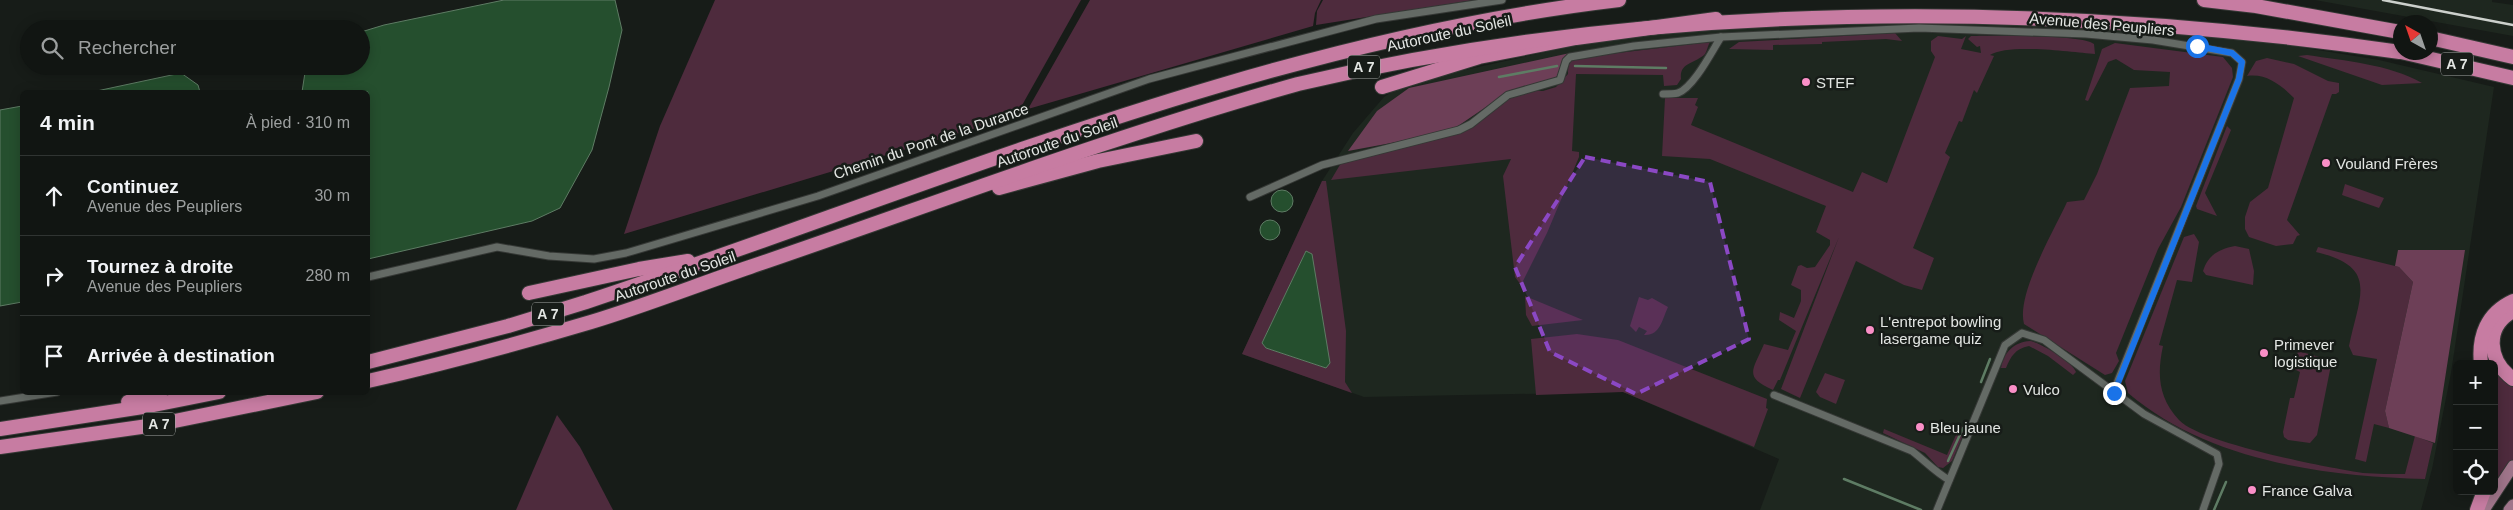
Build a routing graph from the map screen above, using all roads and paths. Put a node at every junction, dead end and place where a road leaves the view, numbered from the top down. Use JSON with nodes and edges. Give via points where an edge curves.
{"nodes":[{"id":1,"x":1502,"y":0,"type":"edge"},
{"id":2,"x":1619,"y":0,"type":"edge"},
{"id":3,"x":2204,"y":0,"type":"edge"},
{"id":4,"x":1872,"y":3,"type":"dead end"},
{"id":5,"x":1959,"y":3,"type":"dead end"},
{"id":6,"x":1824,"y":4,"type":"dead end"},
{"id":7,"x":2016,"y":4,"type":"dead end"},
{"id":8,"x":1785,"y":5,"type":"dead end"},
{"id":9,"x":1755,"y":7,"type":"dead end"},
{"id":10,"x":2083,"y":7,"type":"dead end"},
{"id":11,"x":2393,"y":31,"type":"edge"},
{"id":12,"x":1721,"y":37,"type":"junction"},
{"id":13,"x":2438,"y":40,"type":"edge"},
{"id":14,"x":2393,"y":51,"type":"edge"},
{"id":15,"x":2513,"y":57,"type":"edge"},
{"id":16,"x":2435,"y":60,"type":"edge"},
{"id":17,"x":2513,"y":78,"type":"edge"},
{"id":18,"x":1382,"y":87,"type":"dead end"},
{"id":19,"x":1663,"y":94,"type":"dead end"},
{"id":20,"x":1196,"y":141,"type":"dead end"},
{"id":21,"x":1250,"y":197,"type":"dead end"},
{"id":22,"x":918,"y":208,"type":"junction"},
{"id":23,"x":726,"y":255,"type":"junction"},
{"id":24,"x":370,"y":277,"type":"edge"},
{"id":25,"x":529,"y":293,"type":"dead end"},
{"id":26,"x":2513,"y":301,"type":"edge"},
{"id":27,"x":2513,"y":311,"type":"edge"},
{"id":28,"x":2481,"y":360,"type":"edge"},
{"id":29,"x":370,"y":361,"type":"edge"},
{"id":30,"x":2513,"y":379,"type":"edge"},
{"id":31,"x":370,"y":381,"type":"edge"},
{"id":32,"x":2114,"y":393,"type":"junction"},
{"id":33,"x":38,"y":395,"type":"edge"},
{"id":34,"x":150,"y":395,"type":"edge"},
{"id":35,"x":202,"y":395,"type":"edge"},
{"id":36,"x":302,"y":395,"type":"edge"},
{"id":37,"x":1774,"y":395,"type":"dead end"},
{"id":38,"x":0,"y":401,"type":"edge"},
{"id":39,"x":65,"y":419,"type":"junction"},
{"id":40,"x":0,"y":429,"type":"edge"},
{"id":41,"x":0,"y":447,"type":"edge"},
{"id":42,"x":2513,"y":466,"type":"edge"},
{"id":43,"x":1949,"y":480,"type":"junction"},
{"id":44,"x":2483,"y":495,"type":"edge"},
{"id":45,"x":2513,"y":505,"type":"edge"},
{"id":46,"x":1937,"y":510,"type":"edge"},
{"id":47,"x":2203,"y":510,"type":"edge"},
{"id":48,"x":2477,"y":510,"type":"edge"},
{"id":49,"x":2484,"y":510,"type":"edge"},
{"id":50,"x":2509,"y":510,"type":"edge"}],
"edges":[{"from":1,"to":24,"type":"street","name":"Chemin du Pont de la Durance","via":[[1376,19],[1149,79],[818,196],[626,253],[594,259],[549,256],[497,247]]},
{"from":2,"to":23,"type":"highway","name":"Autoroute du Soleil","number":"A 7","via":[[1445,28],[1219,85],[1101,122]]},
{"from":3,"to":11,"type":"highway"},
{"from":4,"to":6,"type":"highway"},
{"from":5,"to":7,"type":"highway"},
{"from":8,"to":18,"type":"highway","via":[[1749,14],[1576,38],[1489,55]]},
{"from":9,"to":22,"type":"highway","name":"Autoroute du Soleil","number":"A 7","via":[[1666,14],[1530,33],[1363,67],[1111,140]]},
{"from":10,"to":14,"type":"highway","number":"A 7","via":[[2255,26]]},
{"from":12,"to":19,"type":"street","via":[[1686,87],[1679,93]]},
{"from":12,"to":21,"type":"street","name":"Avenue des Peupliers","via":[[1634,46],[1570,57],[1560,80],[1508,95],[1459,130],[1322,165]]},
{"from":12,"to":32,"type":"street","name":"Avenue des Peupliers","via":[[1872,29],[2086,34],[2232,53],[2242,62],[2239,79]]},
{"from":13,"to":15,"type":"highway","number":"A 7"},
{"from":16,"to":17,"type":"highway","number":"A 7"},
{"from":20,"to":22,"type":"highway","via":[[1098,161]]},
{"from":22,"to":31,"type":"highway","name":"Autoroute du Soleil","number":"A 7","via":[[594,321]]},
{"from":23,"to":25,"type":"highway","via":[[639,269]]},
{"from":23,"to":29,"type":"highway","name":"Autoroute du Soleil","number":"A 7","via":[[508,326]]},
{"from":26,"to":28,"type":"highway","via":[[2488,322],[2482,335]]},
{"from":27,"to":30,"type":"highway","via":[[2502,319],[2492,338],[2494,357]]},
{"from":32,"to":43,"type":"street","via":[[2044,340],[2022,333],[2015,336],[2005,345]]},
{"from":32,"to":47,"type":"street","via":[[2152,419],[2217,454],[2219,464]]},
{"from":33,"to":38,"type":"street"},
{"from":34,"to":39,"type":"highway"},
{"from":35,"to":39,"type":"highway","number":"A 7"},
{"from":36,"to":41,"type":"highway","number":"A 7","via":[[155,425]]},
{"from":37,"to":43,"type":"street","via":[[1912,451],[1934,472]]},
{"from":39,"to":40,"type":"highway","number":"A 7"},
{"from":42,"to":49,"type":"main road"},
{"from":43,"to":46,"type":"street"},
{"from":44,"to":48,"type":"highway"},
{"from":45,"to":50,"type":"main road"}]}
